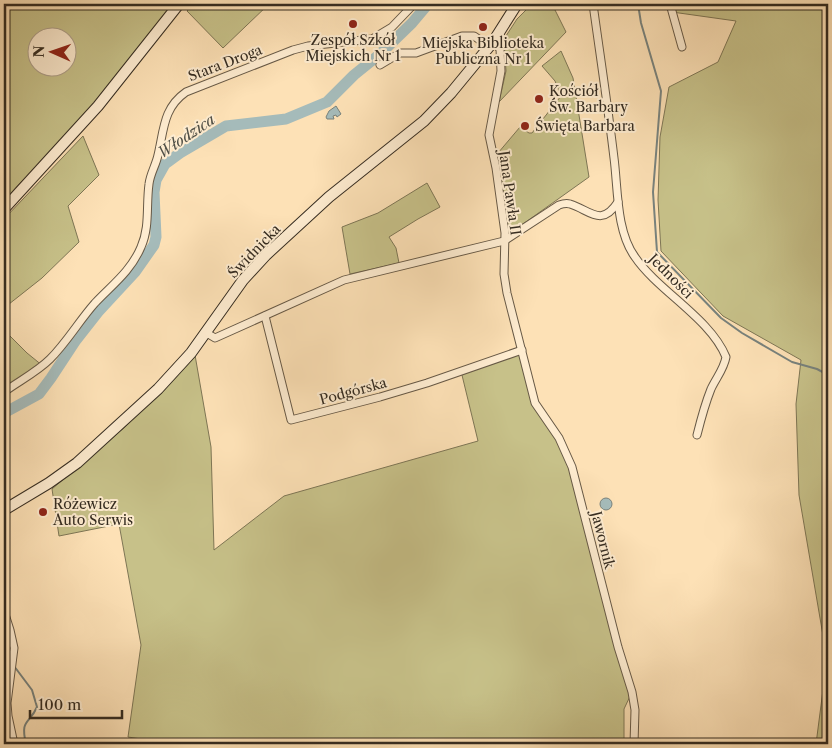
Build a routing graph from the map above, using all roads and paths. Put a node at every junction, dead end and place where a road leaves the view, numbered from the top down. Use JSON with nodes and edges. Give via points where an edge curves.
{"nodes":[{"id":1,"x":178,"y":4,"type":"edge"},
{"id":2,"x":414,"y":4,"type":"edge"},
{"id":3,"x":517,"y":4,"type":"edge"},
{"id":4,"x":593,"y":4,"type":"edge"},
{"id":5,"x":670,"y":4,"type":"edge"},
{"id":6,"x":491,"y":44,"type":"junction"},
{"id":7,"x":682,"y":48,"type":"dead end"},
{"id":8,"x":380,"y":66,"type":"dead end"},
{"id":9,"x":618,"y":202,"type":"junction"},
{"id":10,"x":4,"y":208,"type":"edge"},
{"id":11,"x":504,"y":241,"type":"junction"},
{"id":12,"x":265,"y":316,"type":"junction"},
{"id":13,"x":205,"y":332,"type":"junction"},
{"id":14,"x":522,"y":350,"type":"junction"},
{"id":15,"x":4,"y":392,"type":"edge"},
{"id":16,"x":697,"y":435,"type":"dead end"},
{"id":17,"x":4,"y":510,"type":"edge"},
{"id":18,"x":4,"y":611,"type":"edge"},
{"id":19,"x":14,"y":744,"type":"edge"},
{"id":20,"x":634,"y":744,"type":"edge"}],
"edges":[{"from":1,"to":10,"type":"street","via":[[98,106]]},
{"from":2,"to":15,"type":"street","name":"Stara Droga","via":[[392,27],[377,37],[293,50],[178,98],[163,125],[149,184],[147,229],[132,264],[86,313],[50,359]]},
{"from":3,"to":6,"type":"street","name":"Świdnicka"},
{"from":4,"to":9,"type":"street","name":"Jedności"},
{"from":5,"to":7,"type":"street"},
{"from":6,"to":8,"type":"street","via":[[474,36],[462,36],[416,53],[400,53]]},
{"from":6,"to":11,"type":"street","name":"Jana Pawła II","via":[[500,49],[501,71],[489,134]]},
{"from":6,"to":13,"type":"street","name":"Świdnicka","via":[[424,121],[329,197],[266,255],[243,280]]},
{"from":9,"to":11,"type":"street","via":[[601,216],[568,203],[558,205]]},
{"from":9,"to":16,"type":"street","name":"Jedności","via":[[623,230],[634,257],[710,332],[726,357],[703,410]]},
{"from":11,"to":12,"type":"street","via":[[344,280]]},
{"from":11,"to":14,"type":"street","name":"Jana Pawła II","via":[[507,293]]},
{"from":12,"to":13,"type":"street","via":[[215,338]]},
{"from":12,"to":14,"type":"street","name":"Podgórska","via":[[291,420],[427,383]]},
{"from":13,"to":17,"type":"street","name":"Świdnicka","via":[[165,381],[98,445],[49,483]]},
{"from":14,"to":20,"type":"street","name":"Jawornik","via":[[536,402],[559,438],[572,467],[632,692]]},
{"from":18,"to":19,"type":"street","via":[[12,639],[13,664],[7,703]]}]}
